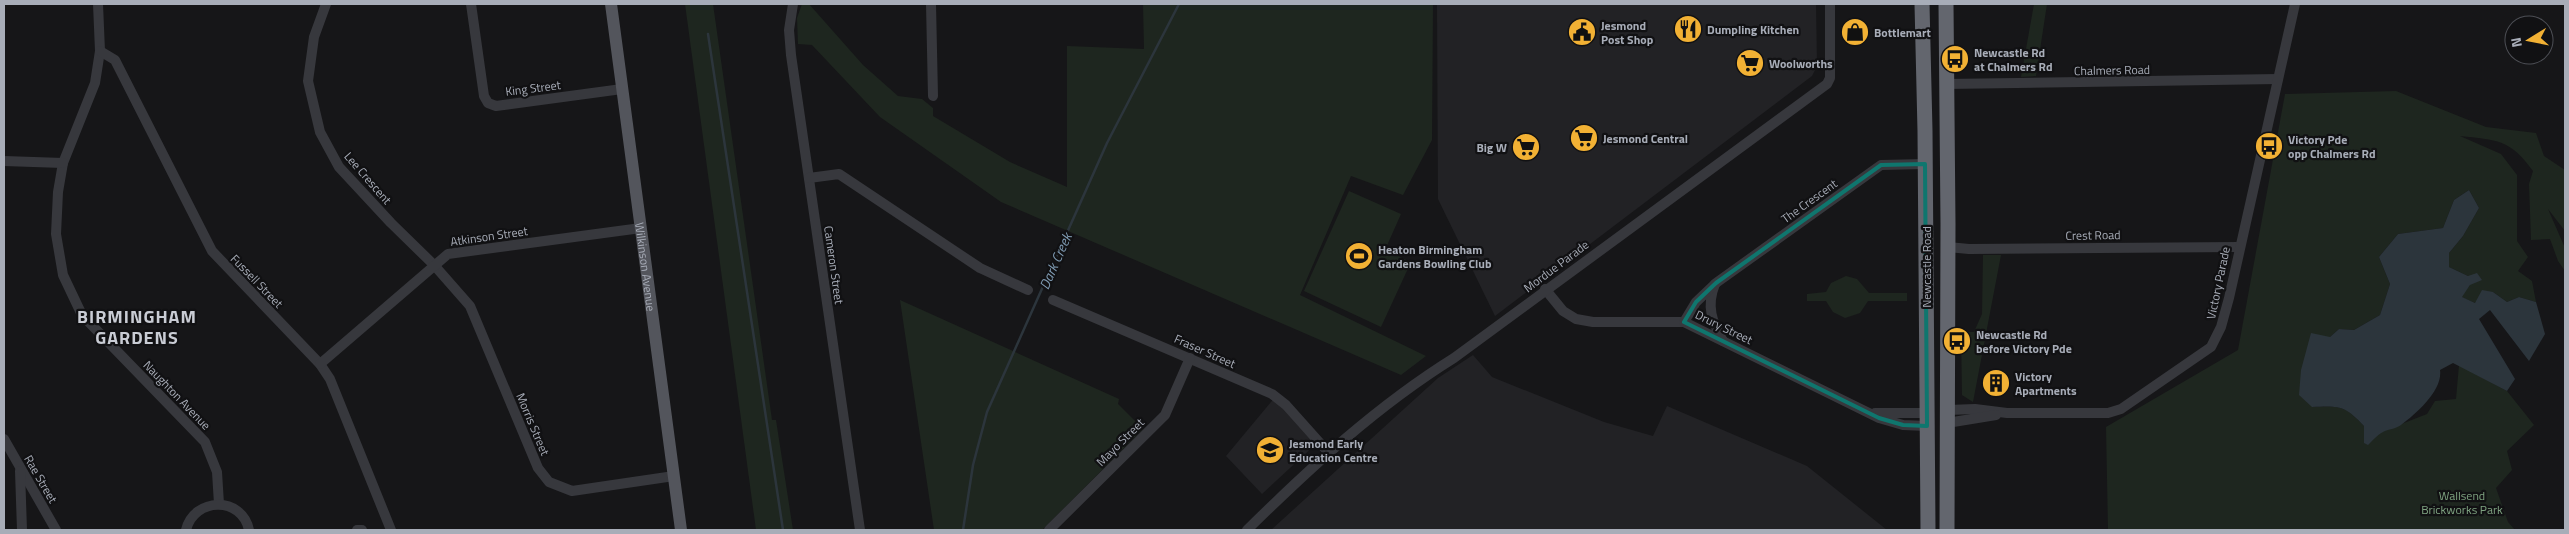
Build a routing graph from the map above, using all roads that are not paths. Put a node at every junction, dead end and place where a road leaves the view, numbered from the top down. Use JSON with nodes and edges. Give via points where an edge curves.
{"nodes":[{"id":1,"x":98,"y":4,"type":"edge"},
{"id":2,"x":326,"y":4,"type":"edge"},
{"id":3,"x":471,"y":4,"type":"edge"},
{"id":4,"x":611,"y":4,"type":"edge"},
{"id":5,"x":793,"y":4,"type":"edge"},
{"id":6,"x":931,"y":4,"type":"edge"},
{"id":7,"x":1830,"y":4,"type":"edge"},
{"id":8,"x":1922,"y":4,"type":"edge"},
{"id":9,"x":1946,"y":4,"type":"edge"},
{"id":10,"x":2295,"y":4,"type":"edge"},
{"id":11,"x":100,"y":51,"type":"junction"},
{"id":12,"x":2278,"y":79,"type":"junction"},
{"id":13,"x":1946,"y":84,"type":"junction"},
{"id":14,"x":622,"y":90,"type":"junction"},
{"id":15,"x":933,"y":96,"type":"dead end"},
{"id":16,"x":4,"y":161,"type":"edge"},
{"id":17,"x":63,"y":163,"type":"junction"},
{"id":18,"x":1925,"y":164,"type":"junction"},
{"id":19,"x":809,"y":178,"type":"junction"},
{"id":20,"x":641,"y":228,"type":"junction"},
{"id":21,"x":1948,"y":247,"type":"junction"},
{"id":22,"x":2239,"y":247,"type":"junction"},
{"id":23,"x":434,"y":265,"type":"junction"},
{"id":24,"x":1716,"y":283,"type":"junction"},
{"id":25,"x":1545,"y":289,"type":"junction"},
{"id":26,"x":1028,"y":290,"type":"dead end"},
{"id":27,"x":1053,"y":300,"type":"dead end"},
{"id":28,"x":1684,"y":322,"type":"junction"},
{"id":29,"x":1724,"y":342,"type":"junction"},
{"id":30,"x":1190,"y":358,"type":"junction"},
{"id":31,"x":320,"y":364,"type":"junction"},
{"id":32,"x":1948,"y":416,"type":"junction"},
{"id":33,"x":1927,"y":420,"type":"junction"},
{"id":34,"x":4,"y":439,"type":"edge"},
{"id":35,"x":1328,"y":452,"type":"junction"},
{"id":36,"x":20,"y":468,"type":"junction"},
{"id":37,"x":674,"y":476,"type":"junction"},
{"id":38,"x":219,"y":504,"type":"junction"},
{"id":39,"x":22,"y":530,"type":"edge"},
{"id":40,"x":56,"y":530,"type":"edge"},
{"id":41,"x":186,"y":530,"type":"edge"},
{"id":42,"x":249,"y":530,"type":"edge"},
{"id":43,"x":357,"y":530,"type":"edge"},
{"id":44,"x":362,"y":530,"type":"edge"},
{"id":45,"x":390,"y":530,"type":"edge"},
{"id":46,"x":681,"y":530,"type":"edge"},
{"id":47,"x":860,"y":530,"type":"edge"},
{"id":48,"x":1049,"y":530,"type":"edge"},
{"id":49,"x":1246,"y":530,"type":"edge"},
{"id":50,"x":1928,"y":530,"type":"edge"},
{"id":51,"x":1947,"y":530,"type":"edge"}],
"edges":[{"from":1,"to":11,"type":"street","name":"Naughton Avenue"},
{"from":2,"to":23,"type":"street","name":"Lee Crescent","via":[[314,37],[308,81],[320,132],[340,167]]},
{"from":3,"to":14,"type":"street","name":"King Street","via":[[484,96],[488,103],[496,106]]},
{"from":4,"to":14,"type":"main road","name":"Wilkinson Avenue"},
{"from":5,"to":19,"type":"street","name":"Cameron Street","via":[[789,30],[791,55]]},
{"from":6,"to":15,"type":"street"},
{"from":7,"to":25,"type":"street","name":"Mordue Parade","via":[[1830,78],[1827,84]]},
{"from":8,"to":18,"type":"highway","name":"Newcastle Road"},
{"from":9,"to":13,"type":"highway","name":"Newcastle Road"},
{"from":10,"to":12,"type":"street","name":"Victory Parade"},
{"from":11,"to":17,"type":"street","name":"Naughton Avenue","via":[[95,83]]},
{"from":11,"to":31,"type":"street","name":"Fussell Street","via":[[116,60],[212,251]]},
{"from":12,"to":13,"type":"street","name":"Chalmers Road"},
{"from":12,"to":22,"type":"street","name":"Victory Parade"},
{"from":13,"to":21,"type":"highway","name":"Newcastle Road"},
{"from":14,"to":20,"type":"main road","name":"Wilkinson Avenue"},
{"from":16,"to":17,"type":"street"},
{"from":17,"to":38,"type":"street","name":"Naughton Avenue","via":[[56,234],[63,275],[82,315],[205,442],[217,472]]},
{"from":18,"to":24,"type":"street","name":"The Crescent","via":[[1881,165]]},
{"from":18,"to":33,"type":"highway","name":"Newcastle Road"},
{"from":19,"to":26,"type":"street","via":[[839,174],[980,268]]},
{"from":19,"to":47,"type":"street","name":"Cameron Street"},
{"from":20,"to":23,"type":"street","name":"Atkinson Street","via":[[448,254]]},
{"from":20,"to":37,"type":"main road","name":"Wilkinson Avenue"},
{"from":21,"to":22,"type":"street","name":"Crest Road"},
{"from":21,"to":32,"type":"highway","name":"Newcastle Road"},
{"from":22,"to":32,"type":"street","name":"Victory Parade","via":[[2221,327],[2212,347],[2114,412]]},
{"from":23,"to":31,"type":"street","name":"Atkinson Street"},
{"from":23,"to":37,"type":"street","name":"Morris Street","via":[[470,306],[538,468],[550,482],[572,491]]},
{"from":24,"to":28,"type":"street","name":"The Crescent","via":[[1696,302]]},
{"from":24,"to":29,"type":"street","via":[[1711,294],[1711,315]]},
{"from":25,"to":28,"type":"street","name":"Drury Street","via":[[1563,311],[1576,320]]},
{"from":25,"to":35,"type":"street","name":"Mordue Parade"},
{"from":27,"to":30,"type":"street","name":"Fraser Street"},
{"from":28,"to":29,"type":"street","name":"Drury Street"},
{"from":29,"to":33,"type":"street","name":"Drury Street","via":[[1862,410]]},
{"from":30,"to":35,"type":"street","name":"Fraser Street","via":[[1272,394]]},
{"from":30,"to":48,"type":"street","name":"Mayo Street","via":[[1165,415]]},
{"from":31,"to":45,"type":"street","name":"Fussell Street","via":[[338,395]]},
{"from":32,"to":33,"type":"highway"},
{"from":32,"to":51,"type":"highway","name":"Newcastle Road"},
{"from":33,"to":50,"type":"highway","name":"Newcastle Road"},
{"from":34,"to":36,"type":"street","name":"Rae Street"},
{"from":35,"to":49,"type":"street","name":"Mordue Parade"},
{"from":36,"to":39,"type":"street"},
{"from":36,"to":40,"type":"street","name":"Rae Street"},
{"from":37,"to":46,"type":"main road","name":"Wilkinson Avenue"},
{"from":38,"to":41,"type":"street","via":[[199,510]]},
{"from":38,"to":42,"type":"street","via":[[237,510]]},
{"from":43,"to":44,"type":"street"}]}
